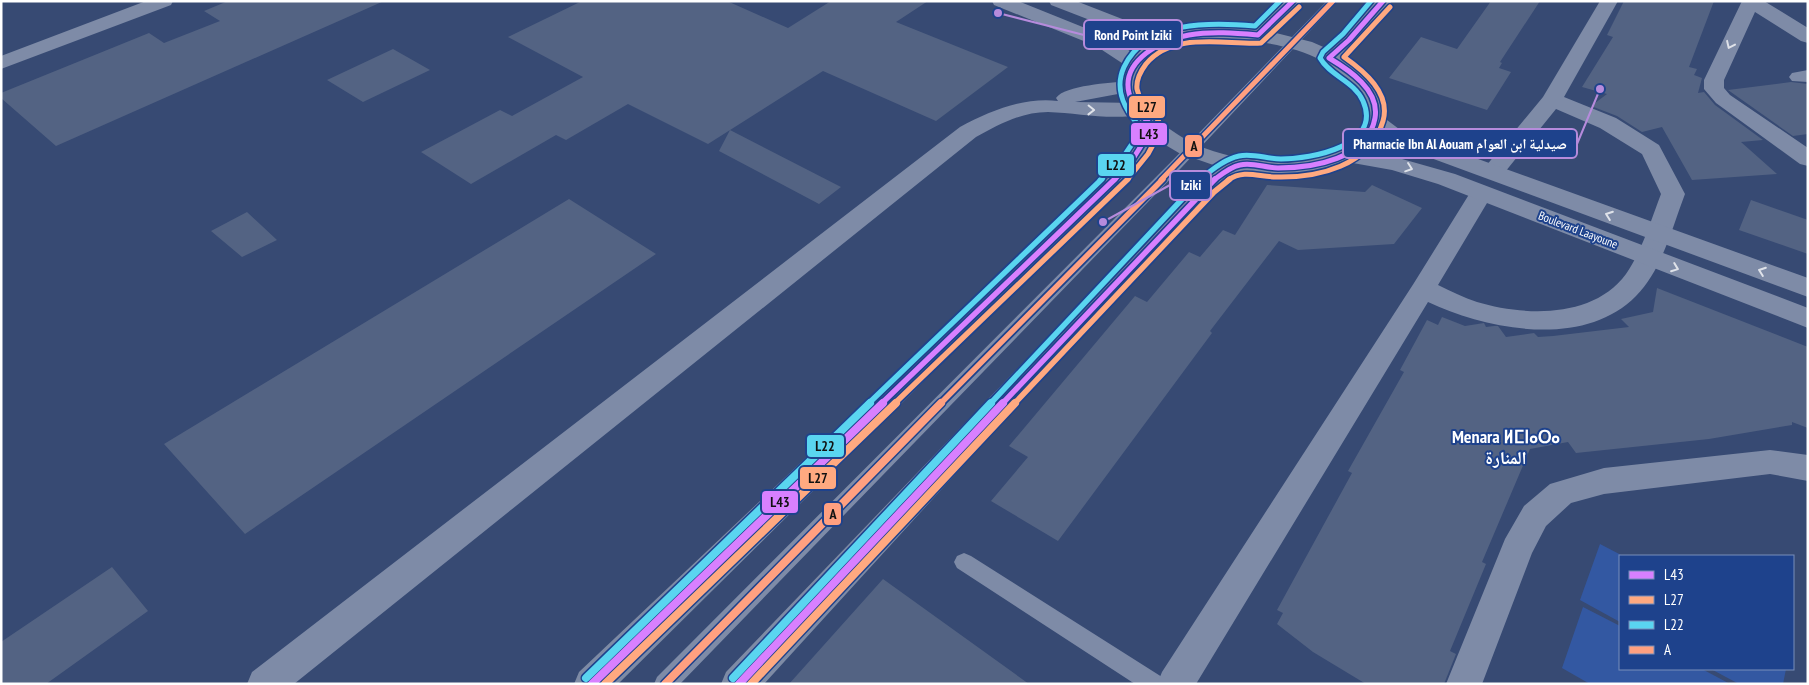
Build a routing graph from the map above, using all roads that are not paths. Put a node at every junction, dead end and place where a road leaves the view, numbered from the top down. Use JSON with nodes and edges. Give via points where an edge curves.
{"nodes":[{"id":1,"x":105,"y":1,"type":"edge"},
{"id":2,"x":164,"y":1,"type":"edge"},
{"id":3,"x":1001,"y":1,"type":"edge"},
{"id":4,"x":1058,"y":1,"type":"edge"},
{"id":5,"x":1293,"y":1,"type":"edge"},
{"id":6,"x":1333,"y":1,"type":"edge"},
{"id":7,"x":1383,"y":1,"type":"edge"},
{"id":8,"x":1609,"y":1,"type":"edge"},
{"id":9,"x":1751,"y":1,"type":"edge"},
{"id":10,"x":126,"y":16,"type":"junction"},
{"id":11,"x":1258,"y":35,"type":"junction"},
{"id":12,"x":1808,"y":37,"type":"edge"},
{"id":13,"x":1164,"y":42,"type":"junction"},
{"id":14,"x":1292,"y":42,"type":"junction"},
{"id":15,"x":1329,"y":58,"type":"junction"},
{"id":16,"x":1,"y":63,"type":"edge"},
{"id":17,"x":1135,"y":63,"type":"junction"},
{"id":18,"x":1127,"y":87,"type":"junction"},
{"id":19,"x":1552,"y":100,"type":"junction"},
{"id":20,"x":1047,"y":106,"type":"junction"},
{"id":21,"x":1144,"y":118,"type":"junction"},
{"id":22,"x":1375,"y":122,"type":"junction"},
{"id":23,"x":1191,"y":150,"type":"junction"},
{"id":24,"x":1344,"y":155,"type":"junction"},
{"id":25,"x":1808,"y":159,"type":"edge"},
{"id":26,"x":1241,"y":164,"type":"junction"},
{"id":27,"x":1487,"y":182,"type":"junction"},
{"id":28,"x":1657,"y":232,"type":"junction"},
{"id":29,"x":1647,"y":257,"type":"junction"},
{"id":30,"x":1808,"y":288,"type":"edge"},
{"id":31,"x":1423,"y":289,"type":"junction"},
{"id":32,"x":1808,"y":318,"type":"edge"},
{"id":33,"x":1808,"y":468,"type":"edge"},
{"id":34,"x":964,"y":562,"type":"dead end"},
{"id":35,"x":265,"y":684,"type":"edge"},
{"id":36,"x":592,"y":684,"type":"edge"},
{"id":37,"x":665,"y":684,"type":"edge"},
{"id":38,"x":739,"y":684,"type":"edge"},
{"id":39,"x":1154,"y":684,"type":"edge"},
{"id":40,"x":1175,"y":684,"type":"edge"},
{"id":41,"x":1464,"y":684,"type":"edge"}],
"edges":[{"from":1,"to":10,"type":"street"},
{"from":2,"to":10,"type":"street"},
{"from":3,"to":17,"type":"street","via":[[1103,42]]},
{"from":4,"to":13,"type":"street"},
{"from":5,"to":11,"type":"main road"},
{"from":6,"to":14,"type":"lane"},
{"from":7,"to":15,"type":"main road"},
{"from":8,"to":19,"type":"street"},
{"from":9,"to":12,"type":"street"},
{"from":9,"to":25,"type":"street","one_way":true,"via":[[1714,80],[1714,89],[1723,99]]},
{"from":10,"to":16,"type":"street"},
{"from":11,"to":13,"type":"main road","via":[[1213,32]]},
{"from":11,"to":14,"type":"main road"},
{"from":13,"to":17,"type":"main road","via":[[1147,51]]},
{"from":14,"to":15,"type":"main road"},
{"from":14,"to":23,"type":"lane"},
{"from":15,"to":22,"type":"main road","via":[[1352,74],[1368,91],[1374,104]]},
{"from":17,"to":18,"type":"main road"},
{"from":18,"to":20,"type":"street","via":[[1084,93]]},
{"from":18,"to":21,"type":"main road","via":[[1130,99]]},
{"from":19,"to":27,"type":"street"},
{"from":19,"to":28,"type":"street","via":[[1608,122],[1651,150],[1673,194]]},
{"from":20,"to":21,"type":"street","one_way":true},
{"from":20,"to":35,"type":"street","via":[[1013,111],[968,132]]},
{"from":21,"to":23,"type":"main road","via":[[1170,139]]},
{"from":21,"to":36,"type":"main road","via":[[1140,150],[1129,165]]},
{"from":22,"to":24,"type":"main road","via":[[1363,143]]},
{"from":22,"to":27,"type":"street","name":"Boulevard Laayoune","via":[[1391,134]]},
{"from":23,"to":26,"type":"main road"},
{"from":23,"to":37,"type":"lane"},
{"from":24,"to":26,"type":"main road","via":[[1320,164],[1293,167]]},
{"from":24,"to":27,"type":"street","name":"Boulevard Laayoune","one_way":true,"via":[[1370,157]]},
{"from":26,"to":38,"type":"main road","via":[[1199,193]]},
{"from":28,"to":27,"type":"street","name":"Boulevard Laayoune","one_way":true},
{"from":27,"to":29,"type":"street","name":"Boulevard Laayoune"},
{"from":27,"to":31,"type":"street"},
{"from":28,"to":29,"type":"street"},
{"from":30,"to":28,"type":"street","name":"Boulevard Laayoune","one_way":true},
{"from":29,"to":31,"type":"street","via":[[1638,277],[1615,301],[1573,319],[1529,319],[1474,311]]},
{"from":29,"to":32,"type":"street","name":"Boulevard Laayoune","one_way":true},
{"from":31,"to":40,"type":"street"},
{"from":33,"to":41,"type":"street","via":[[1770,462],[1604,481],[1561,493],[1535,516],[1517,549]]},
{"from":34,"to":39,"type":"lane"}]}
